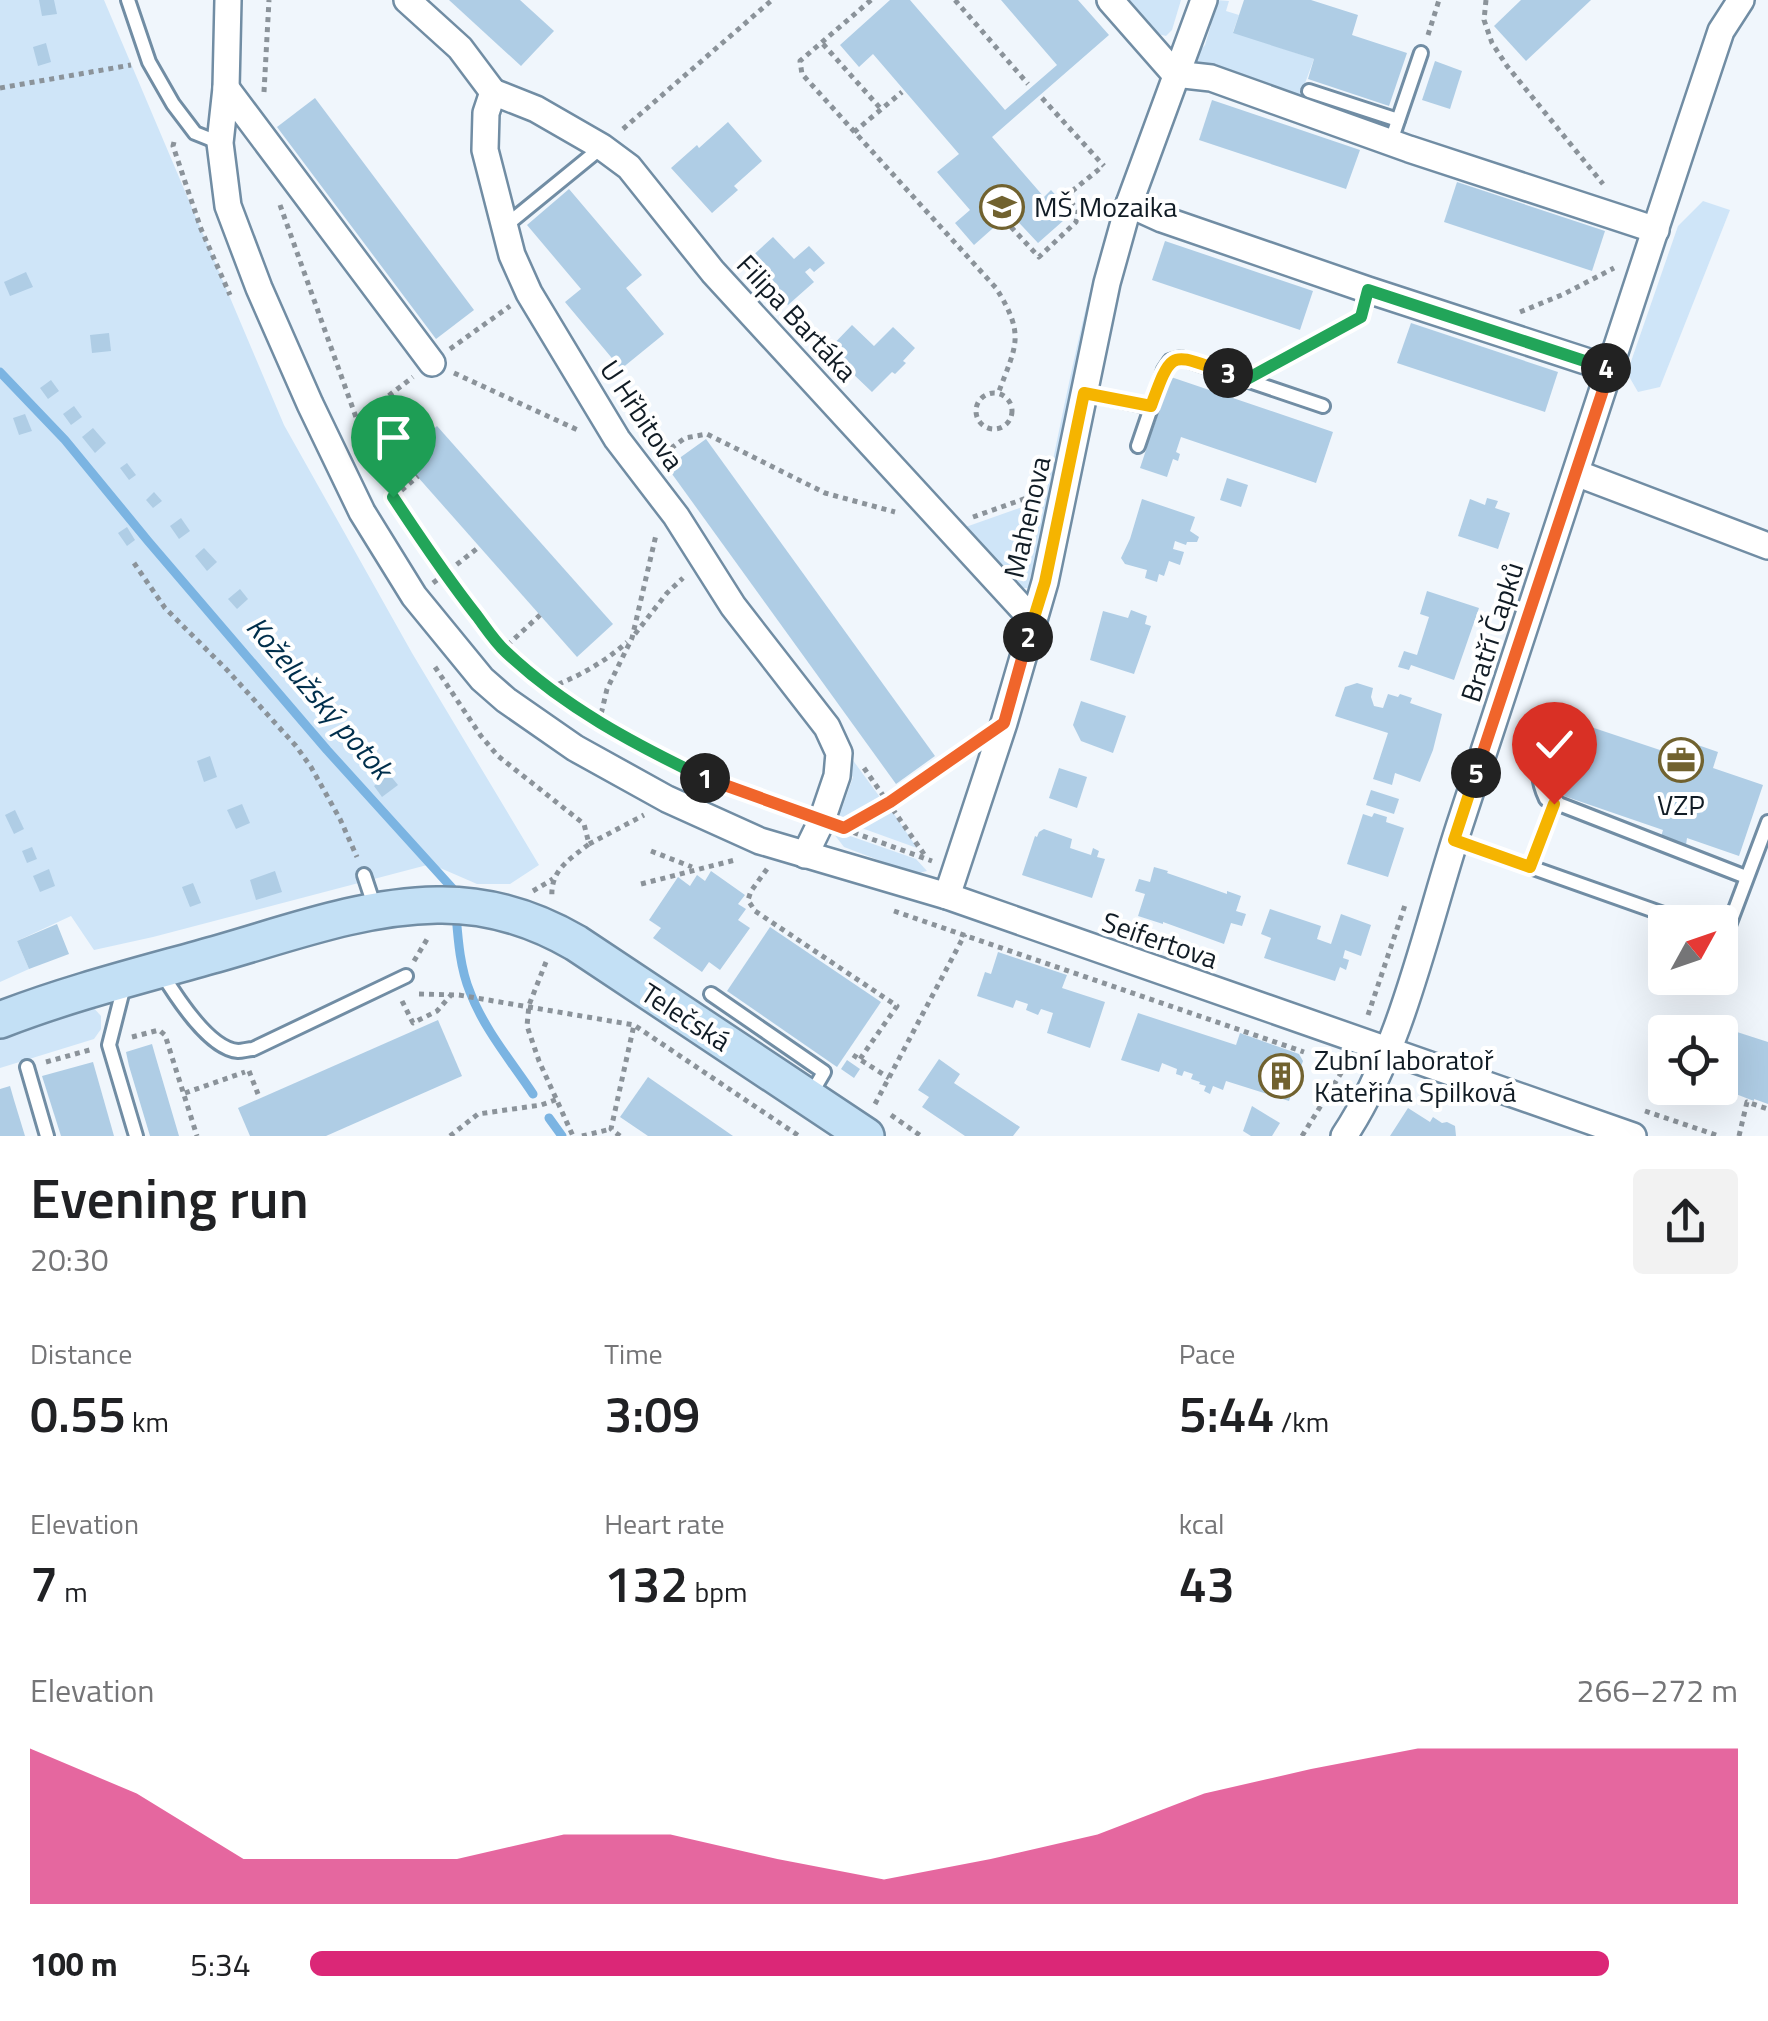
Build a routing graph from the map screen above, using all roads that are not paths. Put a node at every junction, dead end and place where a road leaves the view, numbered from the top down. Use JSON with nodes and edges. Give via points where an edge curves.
{"nodes":[{"id":1,"x":128,"y":0,"type":"edge"},
{"id":2,"x":228,"y":0,"type":"edge"},
{"id":3,"x":407,"y":0,"type":"edge"},
{"id":4,"x":1110,"y":0,"type":"edge"},
{"id":5,"x":1204,"y":0,"type":"edge"},
{"id":6,"x":1741,"y":0,"type":"edge"},
{"id":7,"x":1421,"y":53,"type":"road end"},
{"id":8,"x":1175,"y":74,"type":"junction"},
{"id":9,"x":226,"y":88,"type":"junction"},
{"id":10,"x":1308,"y":91,"type":"dead end"},
{"id":11,"x":493,"y":92,"type":"junction"},
{"id":12,"x":1399,"y":137,"type":"junction"},
{"id":13,"x":220,"y":143,"type":"junction"},
{"id":14,"x":602,"y":146,"type":"junction"},
{"id":15,"x":1128,"y":204,"type":"junction"},
{"id":16,"x":1644,"y":226,"type":"junction"},
{"id":17,"x":504,"y":227,"type":"junction"},
{"id":18,"x":432,"y":363,"type":"road end"},
{"id":19,"x":1610,"y":369,"type":"junction"},
{"id":20,"x":1084,"y":393,"type":"junction"},
{"id":21,"x":1151,"y":406,"type":"junction"},
{"id":22,"x":1323,"y":406,"type":"dead end"},
{"id":23,"x":1138,"y":446,"type":"dead end"},
{"id":24,"x":1576,"y":473,"type":"junction"},
{"id":25,"x":1768,"y":546,"type":"edge"},
{"id":26,"x":1032,"y":619,"type":"junction"},
{"id":27,"x":1570,"y":746,"type":"dead end"},
{"id":28,"x":1554,"y":804,"type":"junction"},
{"id":29,"x":1768,"y":822,"type":"edge"},
{"id":30,"x":1454,"y":840,"type":"junction"},
{"id":31,"x":805,"y":855,"type":"junction"},
{"id":32,"x":1530,"y":867,"type":"junction"},
{"id":33,"x":364,"y":875,"type":"road end"},
{"id":34,"x":1746,"y":877,"type":"junction"},
{"id":35,"x":946,"y":896,"type":"junction"},
{"id":36,"x":1736,"y":905,"type":"edge"},
{"id":37,"x":1648,"y":909,"type":"edge"},
{"id":38,"x":376,"y":910,"type":"junction"},
{"id":39,"x":143,"y":975,"type":"junction"},
{"id":40,"x":406,"y":976,"type":"road end"},
{"id":41,"x":711,"y":994,"type":"dead end"},
{"id":42,"x":0,"y":1020,"type":"edge"},
{"id":43,"x":1386,"y":1050,"type":"junction"},
{"id":44,"x":28,"y":1067,"type":"road end"},
{"id":45,"x":809,"y":1098,"type":"junction"},
{"id":46,"x":877,"y":1118,"type":"edge"},
{"id":47,"x":47,"y":1136,"type":"edge"},
{"id":48,"x":136,"y":1136,"type":"edge"},
{"id":49,"x":1344,"y":1136,"type":"edge"},
{"id":50,"x":1633,"y":1136,"type":"edge"}],
"edges":[{"from":1,"to":13,"type":"lane","via":[[149,62],[173,104],[195,132]]},
{"from":2,"to":9,"type":"street"},
{"from":3,"to":11,"type":"street","via":[[460,48]]},
{"from":4,"to":8,"type":"street"},
{"from":5,"to":8,"type":"street","name":"Mahenova"},
{"from":6,"to":16,"type":"street","name":"Bratří Čapků","via":[[1721,31]]},
{"from":7,"to":12,"type":"lane"},
{"from":8,"to":12,"type":"street","via":[[1211,78]]},
{"from":8,"to":15,"type":"street","name":"Mahenova"},
{"from":9,"to":13,"type":"street"},
{"from":9,"to":18,"type":"street"},
{"from":10,"to":12,"type":"lane"},
{"from":11,"to":14,"type":"street","name":"Filipa Bartáka"},
{"from":11,"to":17,"type":"street","name":"U Hřbitova","via":[[486,150]]},
{"from":12,"to":16,"type":"street"},
{"from":13,"to":31,"type":"street","name":"Seifertova","via":[[228,206],[259,288],[362,512],[414,596],[482,679],[656,807]]},
{"from":14,"to":17,"type":"lane"},
{"from":14,"to":26,"type":"street","name":"Filipa Bartáka","via":[[629,167],[713,272]]},
{"from":15,"to":19,"type":"street"},
{"from":15,"to":20,"type":"street","name":"Mahenova"},
{"from":16,"to":19,"type":"street","name":"Bratří Čapků"},
{"from":17,"to":31,"type":"street","name":"U Hřbitova","via":[[529,293],[617,439],[827,727],[839,753],[833,824]]},
{"from":19,"to":24,"type":"street","name":"Bratří Čapků"},
{"from":20,"to":21,"type":"lane"},
{"from":20,"to":26,"type":"street","name":"Mahenova"},
{"from":21,"to":22,"type":"lane","via":[[1164,370],[1181,358]]},
{"from":21,"to":23,"type":"lane"},
{"from":24,"to":25,"type":"street"},
{"from":24,"to":30,"type":"street","name":"Bratří Čapků"},
{"from":26,"to":35,"type":"street","name":"Mahenova"},
{"from":27,"to":28,"type":"lane","via":[[1546,754],[1540,766],[1540,788]]},
{"from":28,"to":32,"type":"lane"},
{"from":28,"to":34,"type":"lane"},
{"from":29,"to":34,"type":"lane"},
{"from":30,"to":32,"type":"lane"},
{"from":30,"to":43,"type":"street","name":"Bratří Čapků"},
{"from":31,"to":35,"type":"street","name":"Seifertova"},
{"from":32,"to":37,"type":"lane"},
{"from":33,"to":38,"type":"lane"},
{"from":34,"to":36,"type":"lane"},
{"from":35,"to":43,"type":"street","name":"Seifertova"},
{"from":38,"to":39,"type":"street","name":"Telečská"},
{"from":38,"to":45,"type":"street","name":"Telečská","via":[[462,907],[558,932]]},
{"from":39,"to":40,"type":"lane","via":[[237,1051]]},
{"from":39,"to":42,"type":"street","name":"Telečská"},
{"from":39,"to":48,"type":"lane","via":[[109,1045]]},
{"from":41,"to":45,"type":"lane","via":[[824,1072]]},
{"from":43,"to":49,"type":"street","name":"Bratří Čapků"},
{"from":43,"to":50,"type":"street","name":"Seifertova"},
{"from":44,"to":47,"type":"lane"},
{"from":45,"to":46,"type":"street","name":"Telečská"}]}
